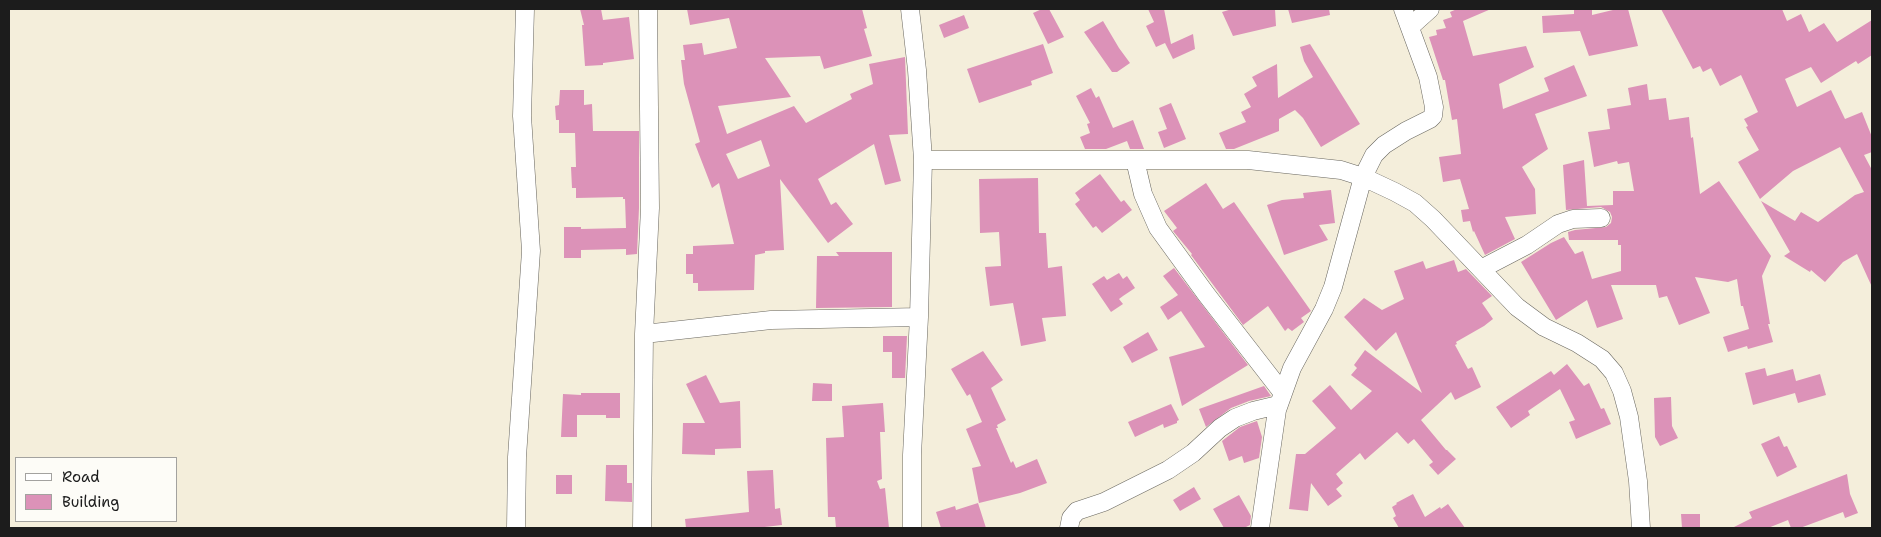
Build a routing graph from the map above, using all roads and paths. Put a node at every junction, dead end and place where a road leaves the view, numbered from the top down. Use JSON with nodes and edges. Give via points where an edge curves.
{"nodes":[{"id":1,"x":525,"y":9,"type":"edge"},
{"id":2,"x":648,"y":9,"type":"edge"},
{"id":3,"x":910,"y":9,"type":"edge"},
{"id":4,"x":1403,"y":9,"type":"edge"},
{"id":5,"x":1430,"y":9,"type":"edge"},
{"id":6,"x":1410,"y":27,"type":"junction"},
{"id":7,"x":923,"y":160,"type":"junction"},
{"id":8,"x":1135,"y":160,"type":"junction"},
{"id":9,"x":1363,"y":177,"type":"junction"},
{"id":10,"x":1601,"y":218,"type":"dead end"},
{"id":11,"x":1481,"y":269,"type":"junction"},
{"id":12,"x":919,"y":317,"type":"junction"},
{"id":13,"x":644,"y":334,"type":"junction"},
{"id":14,"x":1280,"y":399,"type":"junction"},
{"id":15,"x":516,"y":528,"type":"edge"},
{"id":16,"x":642,"y":528,"type":"edge"},
{"id":17,"x":912,"y":528,"type":"edge"},
{"id":18,"x":1069,"y":528,"type":"edge"},
{"id":19,"x":1260,"y":528,"type":"edge"},
{"id":20,"x":1642,"y":528,"type":"edge"}],
"edges":[{"from":1,"to":15,"type":"street","via":[[522,116],[531,252],[517,457]]},
{"from":2,"to":13,"type":"street","via":[[650,208]]},
{"from":3,"to":7,"type":"street"},
{"from":4,"to":6,"type":"street"},
{"from":5,"to":6,"type":"street"},
{"from":6,"to":9,"type":"street","via":[[1428,77],[1433,116],[1384,145]]},
{"from":7,"to":8,"type":"street"},
{"from":7,"to":12,"type":"street"},
{"from":8,"to":9,"type":"street","via":[[1248,160],[1323,167]]},
{"from":8,"to":14,"type":"street","via":[[1143,194],[1158,228]]},
{"from":9,"to":11,"type":"street","via":[[1415,203]]},
{"from":9,"to":14,"type":"street","via":[[1333,287]]},
{"from":10,"to":11,"type":"street","via":[[1573,219],[1558,224]]},
{"from":11,"to":20,"type":"street","via":[[1517,307],[1544,327],[1602,359],[1614,373],[1629,417]]},
{"from":12,"to":13,"type":"street","via":[[771,320]]},
{"from":12,"to":17,"type":"street"},
{"from":13,"to":16,"type":"street"},
{"from":14,"to":18,"type":"street","via":[[1235,418],[1168,470],[1104,502],[1077,511]]},
{"from":14,"to":19,"type":"street"}]}
